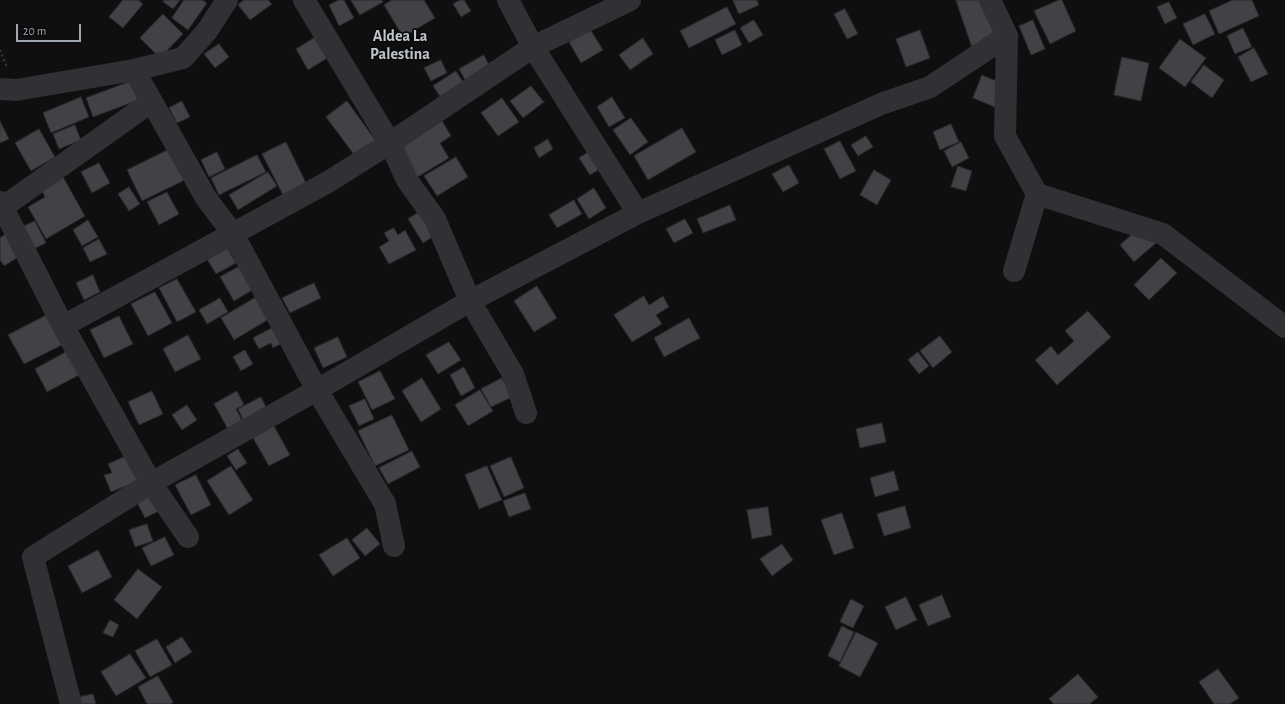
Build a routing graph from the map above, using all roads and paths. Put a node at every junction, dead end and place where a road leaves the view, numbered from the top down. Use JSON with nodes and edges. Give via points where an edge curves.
{"nodes":[{"id":1,"x":227,"y":0,"type":"edge"},
{"id":2,"x":304,"y":0,"type":"edge"},
{"id":3,"x":508,"y":0,"type":"edge"},
{"id":4,"x":630,"y":0,"type":"edge"},
{"id":5,"x":990,"y":0,"type":"edge"},
{"id":6,"x":1006,"y":36,"type":"junction"},
{"id":7,"x":533,"y":47,"type":"junction"},
{"id":8,"x":134,"y":70,"type":"junction"},
{"id":9,"x":0,"y":90,"type":"edge"},
{"id":10,"x":151,"y":102,"type":"junction"},
{"id":11,"x":390,"y":143,"type":"junction"},
{"id":12,"x":1038,"y":194,"type":"junction"},
{"id":13,"x":1,"y":204,"type":"edge"},
{"id":14,"x":638,"y":213,"type":"junction"},
{"id":15,"x":233,"y":234,"type":"junction"},
{"id":16,"x":1014,"y":271,"type":"dead end"},
{"id":17,"x":470,"y":301,"type":"junction"},
{"id":18,"x":63,"y":326,"type":"junction"},
{"id":19,"x":1285,"y":327,"type":"edge"},
{"id":20,"x":317,"y":390,"type":"junction"},
{"id":21,"x":526,"y":413,"type":"dead end"},
{"id":22,"x":151,"y":483,"type":"junction"},
{"id":23,"x":188,"y":537,"type":"dead end"},
{"id":24,"x":394,"y":546,"type":"dead end"},
{"id":25,"x":71,"y":704,"type":"edge"}],
"edges":[{"from":1,"to":8,"type":"street","via":[[207,31],[183,58]]},
{"from":2,"to":11,"type":"street"},
{"from":3,"to":7,"type":"street"},
{"from":4,"to":7,"type":"street"},
{"from":5,"to":6,"type":"street"},
{"from":6,"to":12,"type":"street","via":[[1005,136]]},
{"from":6,"to":14,"type":"street","via":[[930,87],[881,104]]},
{"from":7,"to":11,"type":"street"},
{"from":7,"to":14,"type":"street"},
{"from":8,"to":9,"type":"street","via":[[16,90]]},
{"from":8,"to":10,"type":"street"},
{"from":10,"to":13,"type":"street"},
{"from":10,"to":15,"type":"street","via":[[206,198]]},
{"from":11,"to":15,"type":"street","via":[[328,182]]},
{"from":11,"to":17,"type":"street","via":[[407,180],[435,219]]},
{"from":12,"to":16,"type":"street"},
{"from":12,"to":19,"type":"street","via":[[1163,234]]},
{"from":13,"to":18,"type":"street"},
{"from":14,"to":17,"type":"street"},
{"from":15,"to":18,"type":"street"},
{"from":15,"to":20,"type":"street"},
{"from":17,"to":20,"type":"street"},
{"from":17,"to":21,"type":"street","via":[[512,374]]},
{"from":18,"to":22,"type":"street"},
{"from":20,"to":22,"type":"street"},
{"from":20,"to":24,"type":"street","via":[[385,504]]},
{"from":22,"to":23,"type":"street"},
{"from":22,"to":25,"type":"street","via":[[34,557]]}]}
